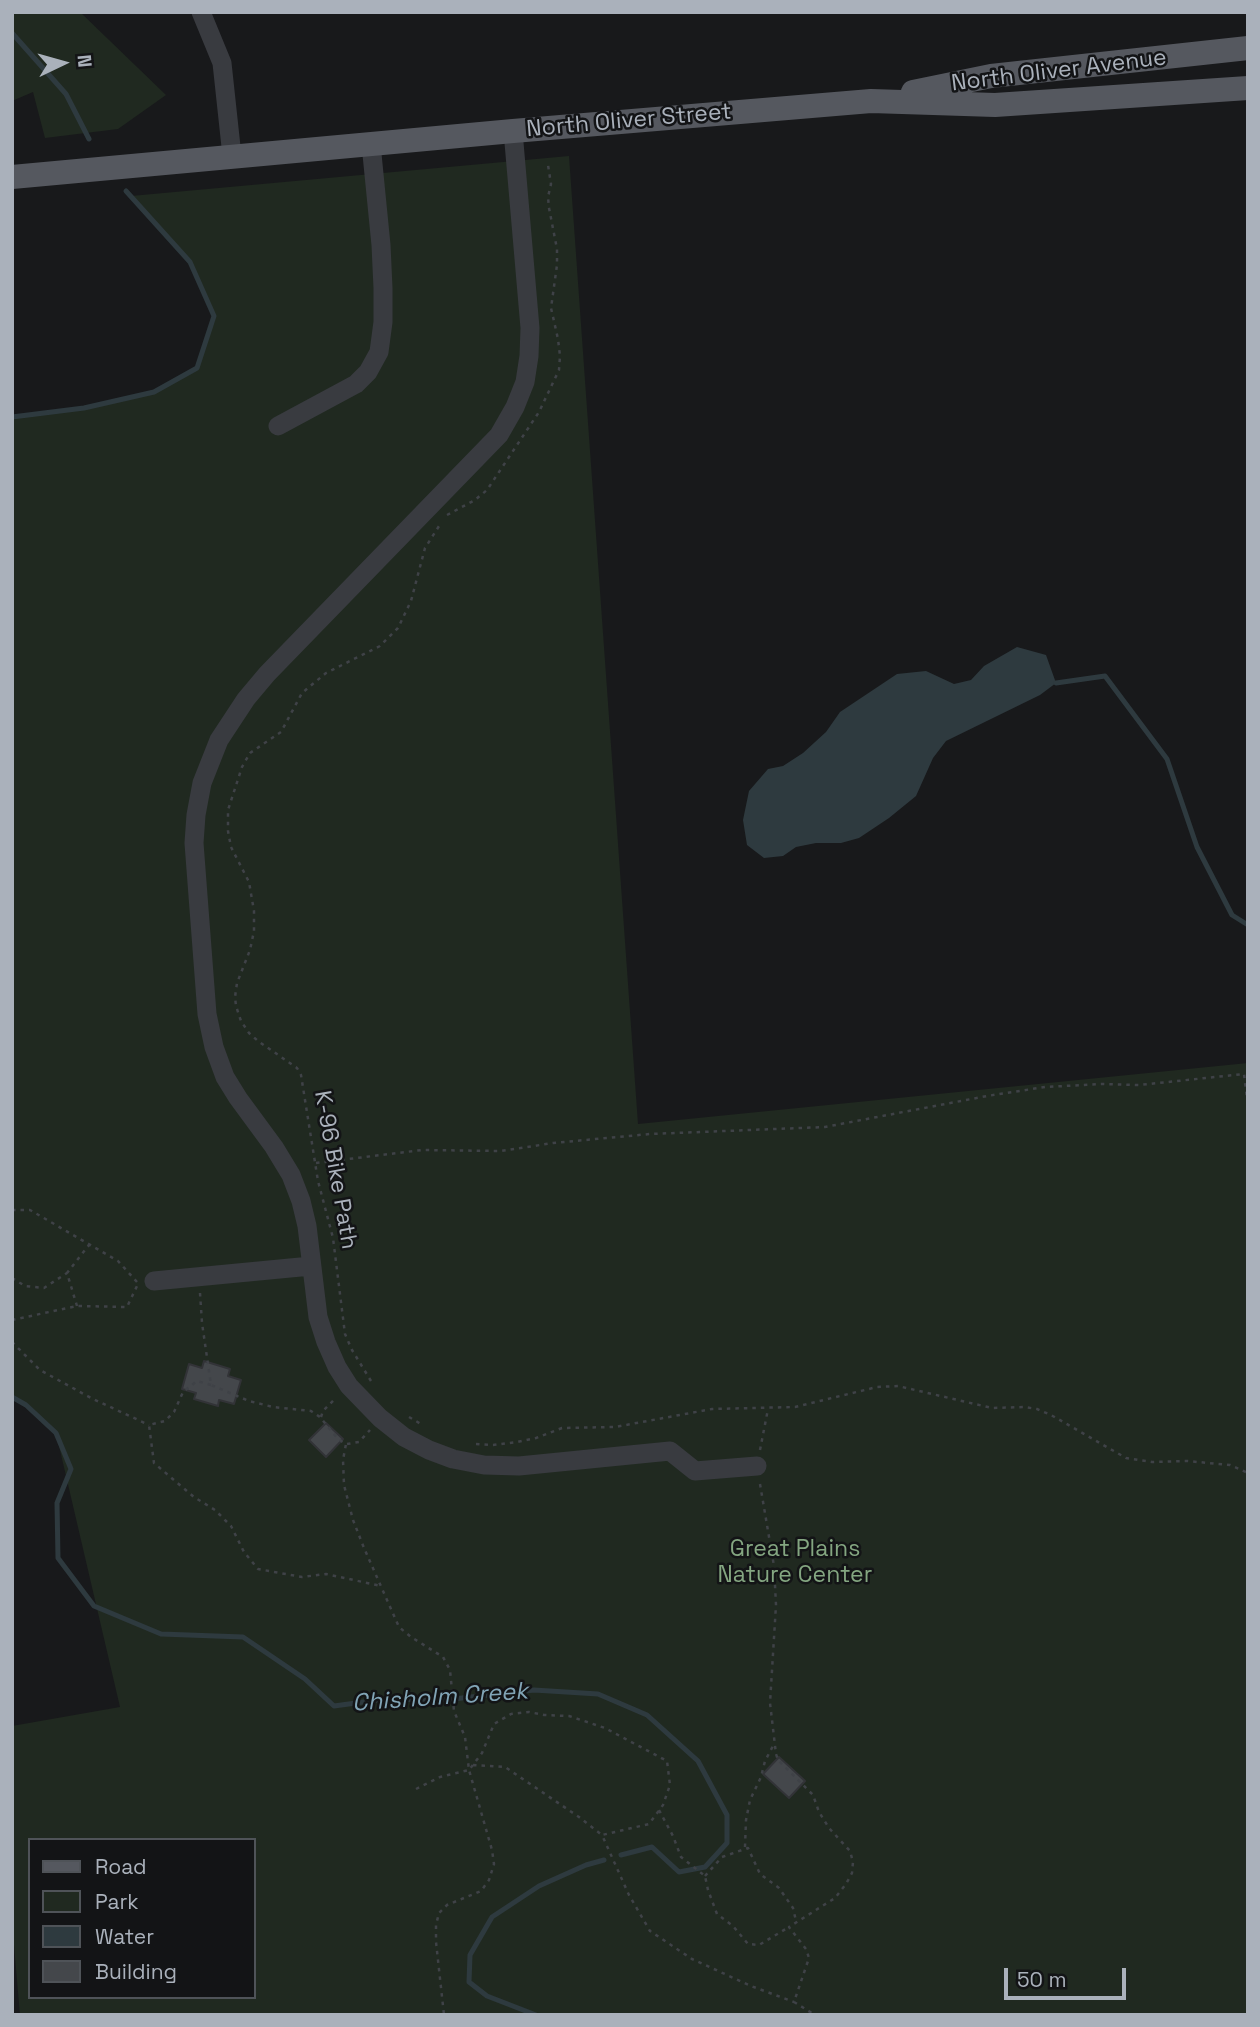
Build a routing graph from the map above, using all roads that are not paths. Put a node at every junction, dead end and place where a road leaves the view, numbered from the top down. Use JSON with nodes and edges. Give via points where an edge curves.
{"nodes":[{"id":1,"x":201,"y":12,"type":"edge"},
{"id":2,"x":1248,"y":48,"type":"edge"},
{"id":3,"x":1248,"y":88,"type":"edge"},
{"id":4,"x":871,"y":101,"type":"junction"},
{"id":5,"x":513,"y":131,"type":"junction"},
{"id":6,"x":371,"y":144,"type":"junction"},
{"id":7,"x":232,"y":156,"type":"junction"},
{"id":8,"x":12,"y":177,"type":"edge"},
{"id":9,"x":278,"y":426,"type":"dead end"},
{"id":10,"x":311,"y":1266,"type":"junction"},
{"id":11,"x":154,"y":1281,"type":"dead end"},
{"id":12,"x":757,"y":1466,"type":"road end"}],
"edges":[{"from":1,"to":7,"type":"street","via":[[222,63]]},
{"from":2,"to":4,"type":"main road","name":"North Oliver Avenue","via":[[991,76]]},
{"from":3,"to":4,"type":"main road","name":"North Oliver Street","via":[[995,105]]},
{"from":4,"to":5,"type":"main road","name":"North Oliver Street"},
{"from":5,"to":6,"type":"main road","name":"North Oliver Street"},
{"from":5,"to":10,"type":"street","via":[[530,328],[525,382],[515,407],[499,435],[246,699],[219,740],[202,783],[196,815],[196,882],[214,1047],[225,1077],[290,1175],[307,1226]]},
{"from":6,"to":7,"type":"main road","name":"North Oliver Street"},
{"from":6,"to":9,"type":"street","via":[[381,245],[379,352],[356,384]]},
{"from":7,"to":8,"type":"main road","name":"North Oliver Street"},
{"from":10,"to":11,"type":"street"},
{"from":10,"to":12,"type":"street","via":[[318,1317],[349,1386],[380,1419],[429,1450],[484,1465],[519,1466],[670,1451],[695,1471]]}]}
